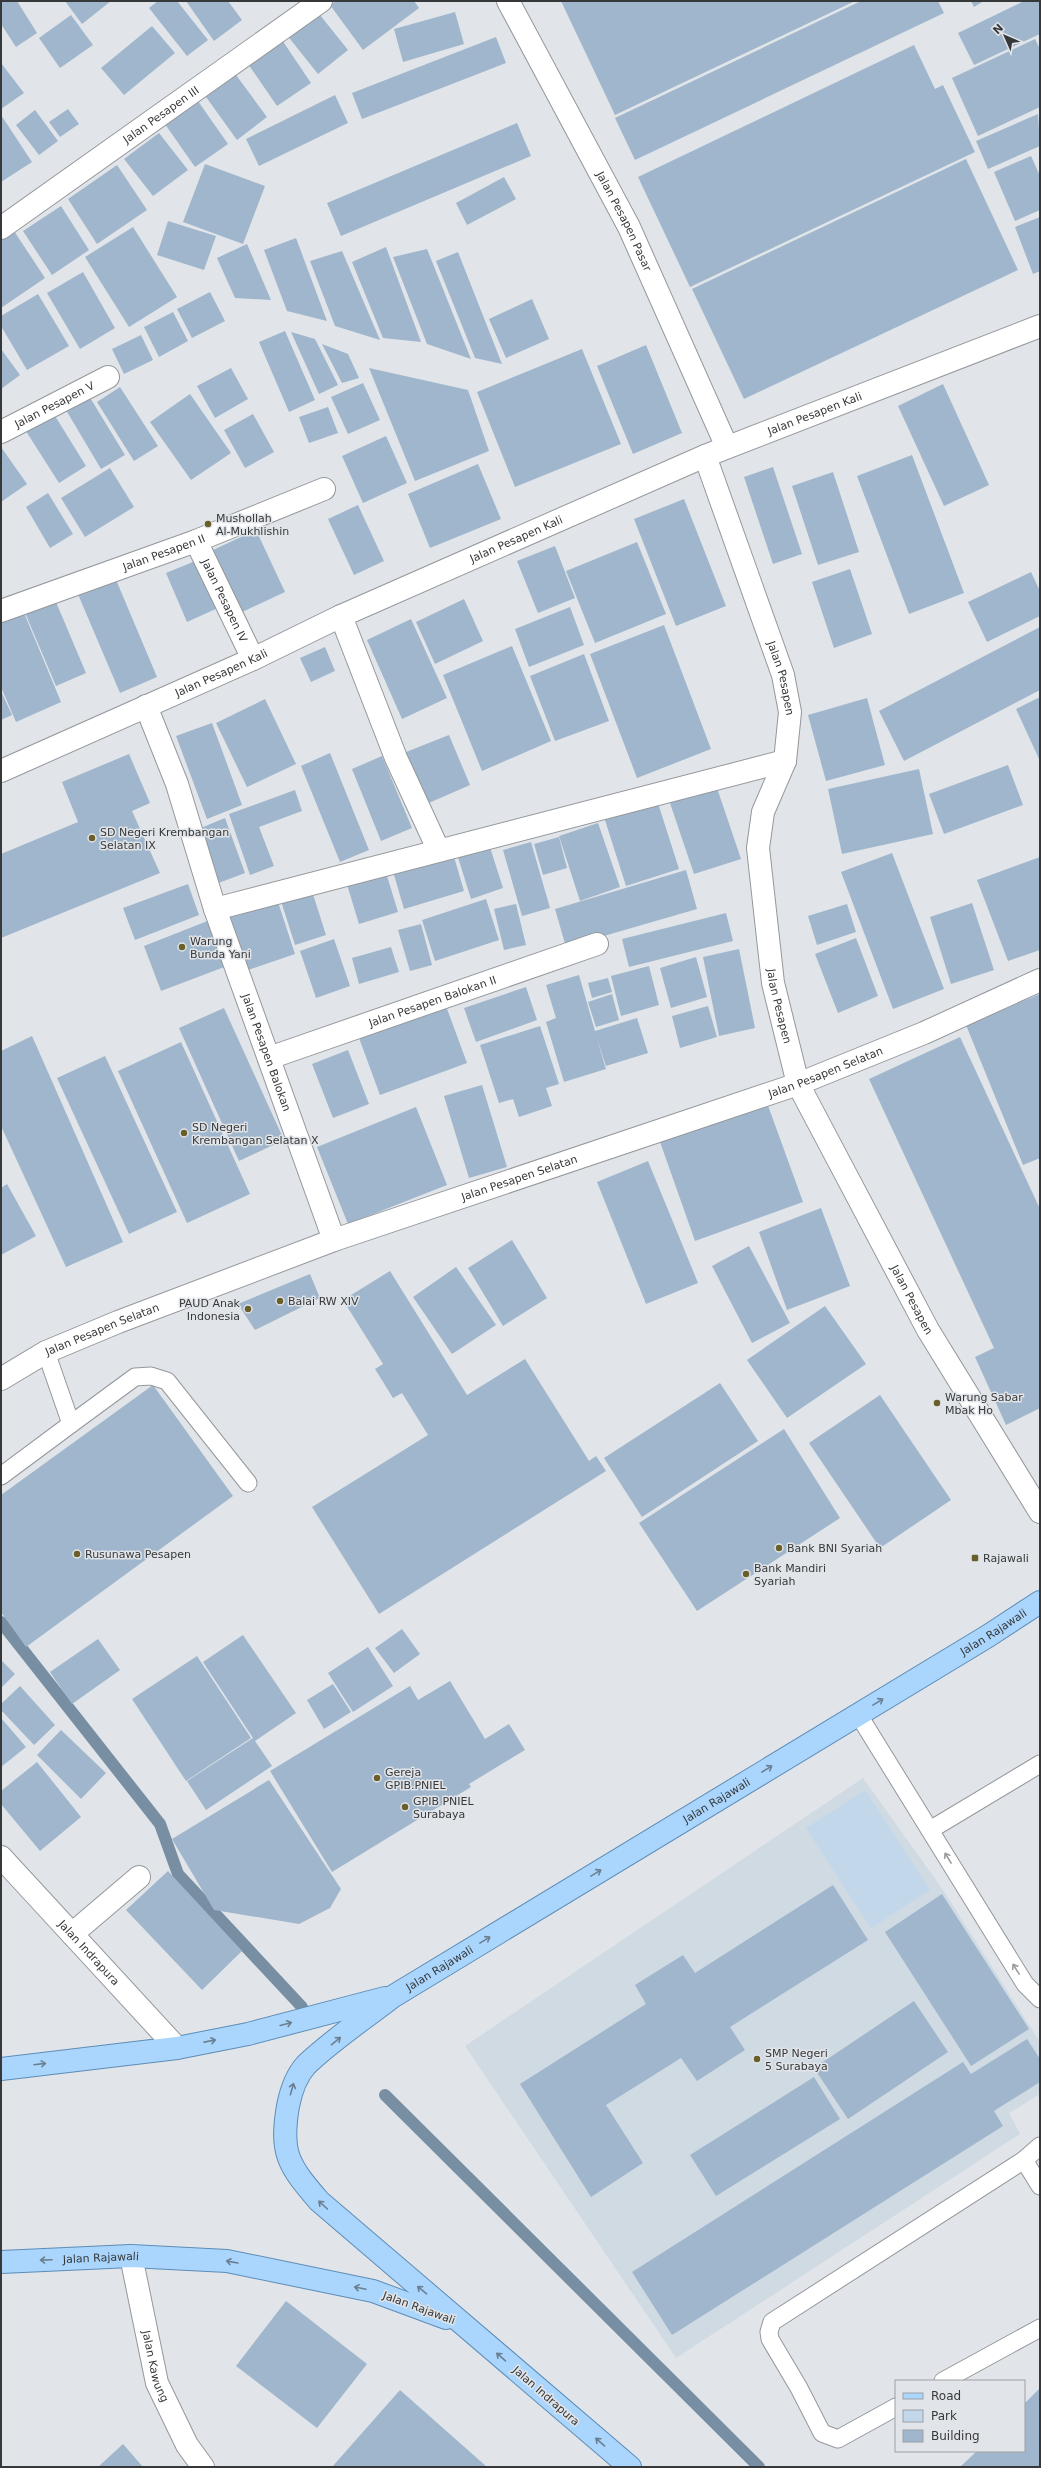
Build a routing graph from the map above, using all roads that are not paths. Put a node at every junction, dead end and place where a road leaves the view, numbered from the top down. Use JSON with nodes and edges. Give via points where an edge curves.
{"nodes":[{"id":1,"x":321,"y":1,"type":"edge"},
{"id":2,"x":508,"y":1,"type":"edge"},
{"id":3,"x":1,"y":228,"type":"edge"},
{"id":4,"x":1040,"y":326,"type":"edge"},
{"id":5,"x":108,"y":377,"type":"dead end"},
{"id":6,"x":1,"y":432,"type":"edge"},
{"id":7,"x":727,"y":447,"type":"junction"},
{"id":8,"x":705,"y":456,"type":"junction"},
{"id":9,"x":324,"y":489,"type":"dead end"},
{"id":10,"x":196,"y":541,"type":"junction"},
{"id":11,"x":1,"y":611,"type":"edge"},
{"id":12,"x":341,"y":616,"type":"junction"},
{"id":13,"x":253,"y":659,"type":"junction"},
{"id":14,"x":146,"y":706,"type":"junction"},
{"id":15,"x":785,"y":761,"type":"junction"},
{"id":16,"x":1,"y":771,"type":"edge"},
{"id":17,"x":438,"y":850,"type":"junction"},
{"id":18,"x":215,"y":909,"type":"junction"},
{"id":19,"x":596,"y":944,"type":"dead end"},
{"id":20,"x":1040,"y":980,"type":"edge"},
{"id":21,"x":269,"y":1058,"type":"junction"},
{"id":22,"x":798,"y":1084,"type":"junction"},
{"id":23,"x":334,"y":1240,"type":"junction"},
{"id":24,"x":46,"y":1352,"type":"junction"},
{"id":25,"x":1,"y":1379,"type":"edge"},
{"id":26,"x":71,"y":1424,"type":"junction"},
{"id":27,"x":1,"y":1476,"type":"edge"},
{"id":28,"x":248,"y":1483,"type":"dead end"},
{"id":29,"x":1040,"y":1512,"type":"edge"},
{"id":30,"x":1040,"y":1602,"type":"edge"},
{"id":31,"x":858,"y":1714,"type":"junction"},
{"id":32,"x":1040,"y":1764,"type":"edge"},
{"id":33,"x":930,"y":1830,"type":"junction"},
{"id":34,"x":1,"y":1857,"type":"edge"},
{"id":35,"x":139,"y":1877,"type":"dead end"},
{"id":36,"x":72,"y":1934,"type":"junction"},
{"id":37,"x":392,"y":1996,"type":"junction"},
{"id":38,"x":1040,"y":1999,"type":"edge"},
{"id":39,"x":177,"y":2048,"type":"junction"},
{"id":40,"x":1,"y":2069,"type":"edge"},
{"id":41,"x":1040,"y":2146,"type":"edge"},
{"id":42,"x":1024,"y":2160,"type":"junction"},
{"id":43,"x":1040,"y":2186,"type":"edge"},
{"id":44,"x":131,"y":2256,"type":"junction"},
{"id":45,"x":1,"y":2262,"type":"edge"},
{"id":46,"x":462,"y":2324,"type":"junction"},
{"id":47,"x":1040,"y":2328,"type":"edge"},
{"id":48,"x":946,"y":2380,"type":"edge"},
{"id":49,"x":895,"y":2408,"type":"edge"},
{"id":50,"x":203,"y":2467,"type":"edge"},
{"id":51,"x":630,"y":2467,"type":"edge"}],
"edges":[{"from":1,"to":3,"type":"street","name":"Jalan Pesapen III"},
{"from":2,"to":7,"type":"street","name":"Jalan Pesapen Pasar","via":[[629,227]]},
{"from":4,"to":7,"type":"street","name":"Jalan Pesapen Kali"},
{"from":5,"to":6,"type":"street","name":"Jalan Pesapen V"},
{"from":7,"to":8,"type":"street","name":"Jalan Pesapen Kali"},
{"from":8,"to":12,"type":"street","name":"Jalan Pesapen Kali"},
{"from":8,"to":15,"type":"street","name":"Jalan Pesapen","via":[[782,675],[790,712]]},
{"from":9,"to":10,"type":"street","name":"Jalan Pesapen II"},
{"from":10,"to":11,"type":"street","name":"Jalan Pesapen II"},
{"from":10,"to":13,"type":"street","name":"Jalan Pesapen IV"},
{"from":12,"to":13,"type":"street","name":"Jalan Pesapen Kali"},
{"from":12,"to":17,"type":"street","via":[[396,758]]},
{"from":13,"to":14,"type":"street","name":"Jalan Pesapen Kali"},
{"from":14,"to":16,"type":"street","name":"Jalan Pesapen Kali"},
{"from":14,"to":18,"type":"street","name":"Jalan Pesapen Balokan","via":[[177,784]]},
{"from":15,"to":17,"type":"street"},
{"from":15,"to":22,"type":"street","name":"Jalan Pesapen","via":[[763,812],[758,848],[773,983]]},
{"from":17,"to":18,"type":"street"},
{"from":18,"to":21,"type":"street","name":"Jalan Pesapen Balokan"},
{"from":19,"to":21,"type":"street","name":"Jalan Pesapen Balokan II"},
{"from":20,"to":22,"type":"street","name":"Jalan Pesapen Selatan","via":[[924,1033]]},
{"from":21,"to":23,"type":"street","name":"Jalan Pesapen Balokan"},
{"from":22,"to":23,"type":"street","name":"Jalan Pesapen Selatan"},
{"from":22,"to":29,"type":"street","name":"Jalan Pesapen","via":[[928,1330]]},
{"from":23,"to":24,"type":"street","name":"Jalan Pesapen Selatan"},
{"from":24,"to":25,"type":"street","name":"Jalan Pesapen Selatan"},
{"from":24,"to":26,"type":"lane"},
{"from":26,"to":27,"type":"lane"},
{"from":26,"to":28,"type":"lane","via":[[135,1377],[151,1376],[167,1381]]},
{"from":31,"to":30,"type":"main road","name":"Jalan Rajawali","one_way":true},
{"from":31,"to":33,"type":"lane"},
{"from":37,"to":31,"type":"main road","name":"Jalan Rajawali","one_way":true},
{"from":32,"to":33,"type":"lane"},
{"from":38,"to":33,"type":"lane","one_way":true,"via":[[1025,1984]]},
{"from":34,"to":36,"type":"street","name":"Jalan Indrapura"},
{"from":35,"to":36,"type":"street"},
{"from":36,"to":39,"type":"street","name":"Jalan Indrapura"},
{"from":39,"to":37,"type":"main road","name":"Jalan Rajawali","one_way":true,"via":[[248,2034]]},
{"from":46,"to":37,"type":"main road","name":"Jalan Rajawali","one_way":true,"via":[[318,2201],[296,2175],[287,2156],[284,2134],[294,2083],[306,2066]]},
{"from":40,"to":39,"type":"main road","name":"Jalan Rajawali","one_way":true},
{"from":41,"to":42,"type":"lane"},
{"from":42,"to":43,"type":"lane"},
{"from":42,"to":49,"type":"lane","via":[[772,2322],[770,2339],[822,2433],[838,2439]]},
{"from":44,"to":45,"type":"main road","name":"Jalan Rajawali","one_way":true},
{"from":46,"to":44,"type":"main road","name":"Jalan Rajawali","one_way":true,"via":[[373,2291],[350,2286],[227,2261]]},
{"from":44,"to":50,"type":"street","name":"Jalan Kawung","via":[[156,2383],[187,2445]]},
{"from":51,"to":46,"type":"main road","name":"Jalan Indrapura","one_way":true},
{"from":47,"to":48,"type":"lane"}]}
